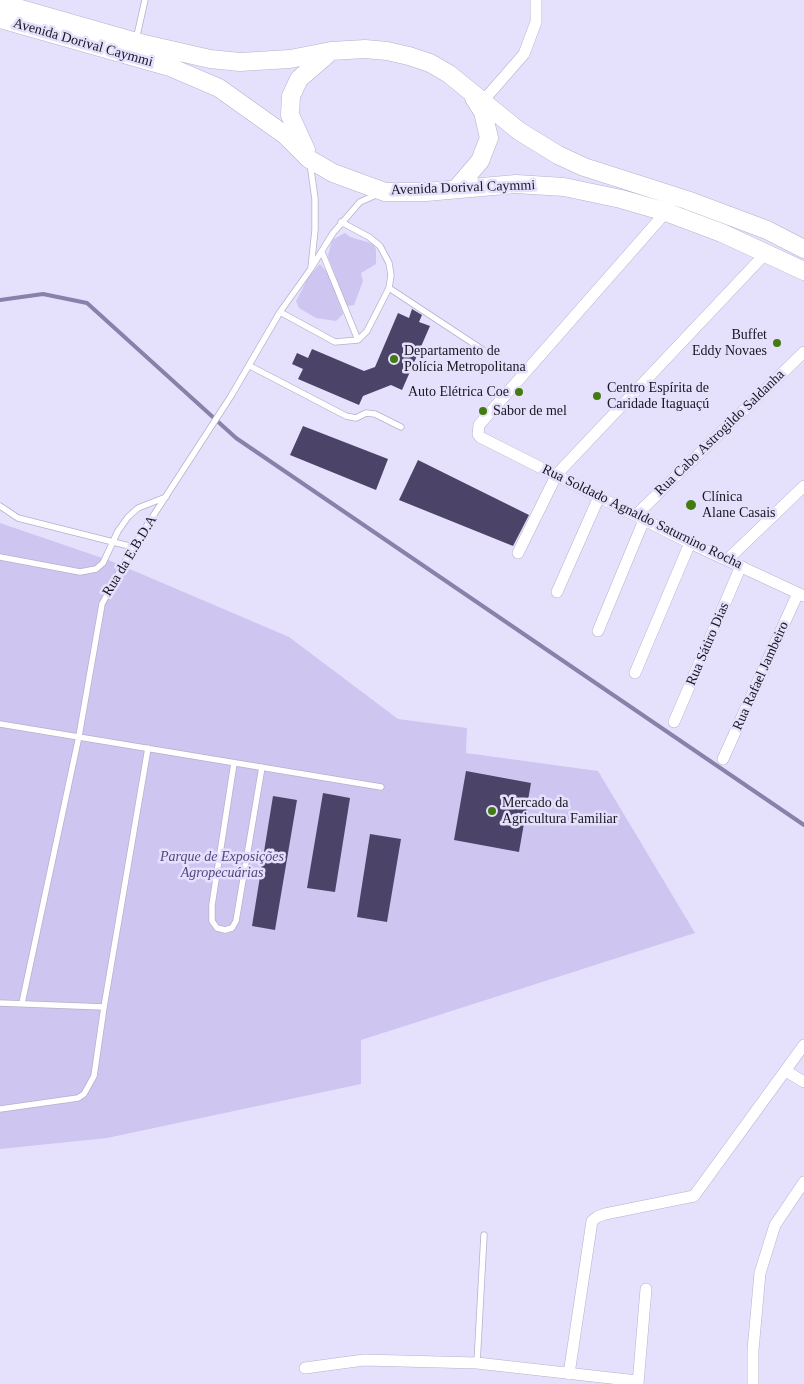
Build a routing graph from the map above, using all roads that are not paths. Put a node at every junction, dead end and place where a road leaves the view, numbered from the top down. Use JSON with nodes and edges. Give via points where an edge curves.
{"nodes":[{"id":1,"x":144,"y":0,"type":"edge"},
{"id":2,"x":536,"y":0,"type":"edge"},
{"id":3,"x":0,"y":3,"type":"edge"},
{"id":4,"x":0,"y":19,"type":"edge"},
{"id":5,"x":136,"y":42,"type":"junction"},
{"id":6,"x":331,"y":51,"type":"junction"},
{"id":7,"x":468,"y":88,"type":"junction"},
{"id":8,"x":484,"y":101,"type":"junction"},
{"id":9,"x":309,"y":159,"type":"junction"},
{"id":10,"x":457,"y":188,"type":"junction"},
{"id":11,"x":385,"y":192,"type":"junction"},
{"id":12,"x":666,"y":212,"type":"junction"},
{"id":13,"x":341,"y":222,"type":"junction"},
{"id":14,"x":804,"y":248,"type":"edge"},
{"id":15,"x":322,"y":252,"type":"junction"},
{"id":16,"x":766,"y":253,"type":"junction"},
{"id":17,"x":310,"y":270,"type":"junction"},
{"id":18,"x":804,"y":271,"type":"edge"},
{"id":19,"x":389,"y":288,"type":"junction"},
{"id":20,"x":280,"y":312,"type":"junction"},
{"id":21,"x":358,"y":340,"type":"junction"},
{"id":22,"x":483,"y":350,"type":"dead end"},
{"id":23,"x":804,"y":352,"type":"edge"},
{"id":24,"x":250,"y":366,"type":"junction"},
{"id":25,"x":401,"y":427,"type":"dead end"},
{"id":26,"x":557,"y":474,"type":"junction"},
{"id":27,"x":804,"y":486,"type":"edge"},
{"id":28,"x":166,"y":497,"type":"junction"},
{"id":29,"x":599,"y":497,"type":"junction"},
{"id":30,"x":0,"y":506,"type":"edge"},
{"id":31,"x":640,"y":517,"type":"junction"},
{"id":32,"x":112,"y":541,"type":"junction"},
{"id":33,"x":690,"y":543,"type":"junction"},
{"id":34,"x":133,"y":547,"type":"junction"},
{"id":35,"x":518,"y":553,"type":"dead end"},
{"id":36,"x":0,"y":557,"type":"edge"},
{"id":37,"x":728,"y":560,"type":"junction"},
{"id":38,"x":741,"y":566,"type":"junction"},
{"id":39,"x":557,"y":592,"type":"dead end"},
{"id":40,"x":801,"y":595,"type":"edge"},
{"id":41,"x":598,"y":630,"type":"dead end"},
{"id":42,"x":635,"y":673,"type":"dead end"},
{"id":43,"x":674,"y":722,"type":"dead end"},
{"id":44,"x":0,"y":724,"type":"edge"},
{"id":45,"x":79,"y":736,"type":"junction"},
{"id":46,"x":148,"y":748,"type":"junction"},
{"id":47,"x":723,"y":759,"type":"dead end"},
{"id":48,"x":234,"y":763,"type":"junction"},
{"id":49,"x":262,"y":767,"type":"junction"},
{"id":50,"x":381,"y":787,"type":"dead end"},
{"id":51,"x":0,"y":1003,"type":"edge"},
{"id":52,"x":22,"y":1003,"type":"junction"},
{"id":53,"x":104,"y":1007,"type":"junction"},
{"id":54,"x":804,"y":1045,"type":"edge"},
{"id":55,"x":786,"y":1071,"type":"junction"},
{"id":56,"x":804,"y":1082,"type":"edge"},
{"id":57,"x":0,"y":1109,"type":"edge"},
{"id":58,"x":804,"y":1182,"type":"edge"},
{"id":59,"x":484,"y":1235,"type":"dead end"},
{"id":60,"x":646,"y":1289,"type":"dead end"},
{"id":61,"x":477,"y":1363,"type":"junction"},
{"id":62,"x":305,"y":1368,"type":"dead end"},
{"id":63,"x":569,"y":1374,"type":"junction"},
{"id":64,"x":638,"y":1383,"type":"edge"},
{"id":65,"x":753,"y":1384,"type":"edge"}],
"edges":[{"from":1,"to":5,"type":"lane"},
{"from":2,"to":8,"type":"street","via":[[536,22],[524,54]]},
{"from":3,"to":5,"type":"main road","name":"Avenida Dorival Caymmi"},
{"from":4,"to":9,"type":"main road","name":"Avenida Dorival Caymmi","via":[[170,67],[219,88],[285,135]]},
{"from":5,"to":6,"type":"main road","name":"Avenida Dorival Caymmi","via":[[210,59],[240,62],[290,59]]},
{"from":6,"to":7,"type":"main road","name":"Avenida Dorival Caymmi","via":[[364,49],[409,56],[430,63]]},
{"from":6,"to":9,"type":"main road","via":[[306,72],[291,96],[290,115]]},
{"from":7,"to":8,"type":"main road","name":"Avenida Dorival Caymmi"},
{"from":7,"to":10,"type":"main road","via":[[483,112],[489,138],[480,161]]},
{"from":8,"to":14,"type":"main road","name":"Avenida Dorival Caymmi","via":[[519,131],[558,156],[749,223]]},
{"from":9,"to":11,"type":"main road","name":"Avenida Dorival Caymmi","via":[[333,173]]},
{"from":9,"to":17,"type":"lane","via":[[316,230]]},
{"from":10,"to":11,"type":"main road","name":"Avenida Dorival Caymmi"},
{"from":10,"to":12,"type":"main road","name":"Avenida Dorival Caymmi","via":[[516,184],[564,187]]},
{"from":11,"to":13,"type":"lane","name":"Rua da E.B.D.A","via":[[360,202]]},
{"from":12,"to":16,"type":"main road","name":"Avenida Dorival Caymmi"},
{"from":12,"to":26,"type":"street","name":"Rua Soldado Agnaldo Saturnino Rocha","via":[[479,424],[480,437]]},
{"from":13,"to":15,"type":"lane","name":"Rua da E.B.D.A"},
{"from":13,"to":19,"type":"lane","via":[[380,246],[389,263]]},
{"from":15,"to":17,"type":"lane","name":"Rua da E.B.D.A"},
{"from":15,"to":21,"type":"lane"},
{"from":16,"to":18,"type":"main road","name":"Avenida Dorival Caymmi"},
{"from":16,"to":26,"type":"street"},
{"from":17,"to":20,"type":"lane","name":"Rua da E.B.D.A"},
{"from":19,"to":21,"type":"lane","via":[[367,331]]},
{"from":19,"to":22,"type":"lane"},
{"from":20,"to":21,"type":"lane","via":[[335,342]]},
{"from":20,"to":24,"type":"lane","name":"Rua da E.B.D.A"},
{"from":23,"to":31,"type":"street","name":"Rua Cabo Astrogildo Saldanha"},
{"from":24,"to":25,"type":"lane","via":[[346,416],[356,418],[366,413],[375,414]]},
{"from":24,"to":28,"type":"lane","name":"Rua da E.B.D.A"},
{"from":26,"to":29,"type":"street","name":"Rua Soldado Agnaldo Saturnino Rocha"},
{"from":26,"to":35,"type":"street"},
{"from":27,"to":37,"type":"street"},
{"from":28,"to":32,"type":"lane","via":[[133,513]]},
{"from":28,"to":34,"type":"lane","name":"Rua da E.B.D.A"},
{"from":29,"to":31,"type":"street","name":"Rua Soldado Agnaldo Saturnino Rocha"},
{"from":29,"to":39,"type":"street"},
{"from":30,"to":32,"type":"lane","via":[[18,518]]},
{"from":31,"to":33,"type":"street","name":"Rua Soldado Agnaldo Saturnino Rocha"},
{"from":31,"to":41,"type":"street"},
{"from":32,"to":34,"type":"lane"},
{"from":32,"to":36,"type":"lane","via":[[103,563],[96,569],[80,572]]},
{"from":33,"to":37,"type":"street","name":"Rua Soldado Agnaldo Saturnino Rocha"},
{"from":33,"to":42,"type":"street"},
{"from":34,"to":45,"type":"lane","name":"Rua da E.B.D.A","via":[[99,614]]},
{"from":37,"to":38,"type":"street","name":"Rua Soldado Agnaldo Saturnino Rocha"},
{"from":38,"to":40,"type":"street","name":"Rua Soldado Agnaldo Saturnino Rocha"},
{"from":38,"to":43,"type":"street","name":"Rua Sátiro Dias"},
{"from":40,"to":47,"type":"street","name":"Rua Rafael Jambeiro"},
{"from":44,"to":45,"type":"lane"},
{"from":45,"to":46,"type":"lane"},
{"from":45,"to":52,"type":"lane","name":"Rua da E.B.D.A"},
{"from":46,"to":48,"type":"lane"},
{"from":46,"to":53,"type":"lane"},
{"from":48,"to":49,"type":"lane"},
{"from":48,"to":49,"type":"lane","via":[[212,905],[212,921],[217,928],[225,930],[232,928],[236,921]]},
{"from":49,"to":50,"type":"lane"},
{"from":51,"to":52,"type":"lane"},
{"from":52,"to":53,"type":"lane"},
{"from":53,"to":57,"type":"lane","via":[[94,1076],[84,1094],[78,1098]]},
{"from":54,"to":55,"type":"street"},
{"from":55,"to":56,"type":"street"},
{"from":55,"to":63,"type":"street","via":[[694,1196],[605,1214],[592,1221]]},
{"from":58,"to":65,"type":"street","via":[[775,1225],[760,1273]]},
{"from":59,"to":61,"type":"lane"},
{"from":60,"to":64,"type":"street"},
{"from":61,"to":62,"type":"street","via":[[364,1360]]},
{"from":61,"to":63,"type":"street"},
{"from":63,"to":64,"type":"street"}]}
